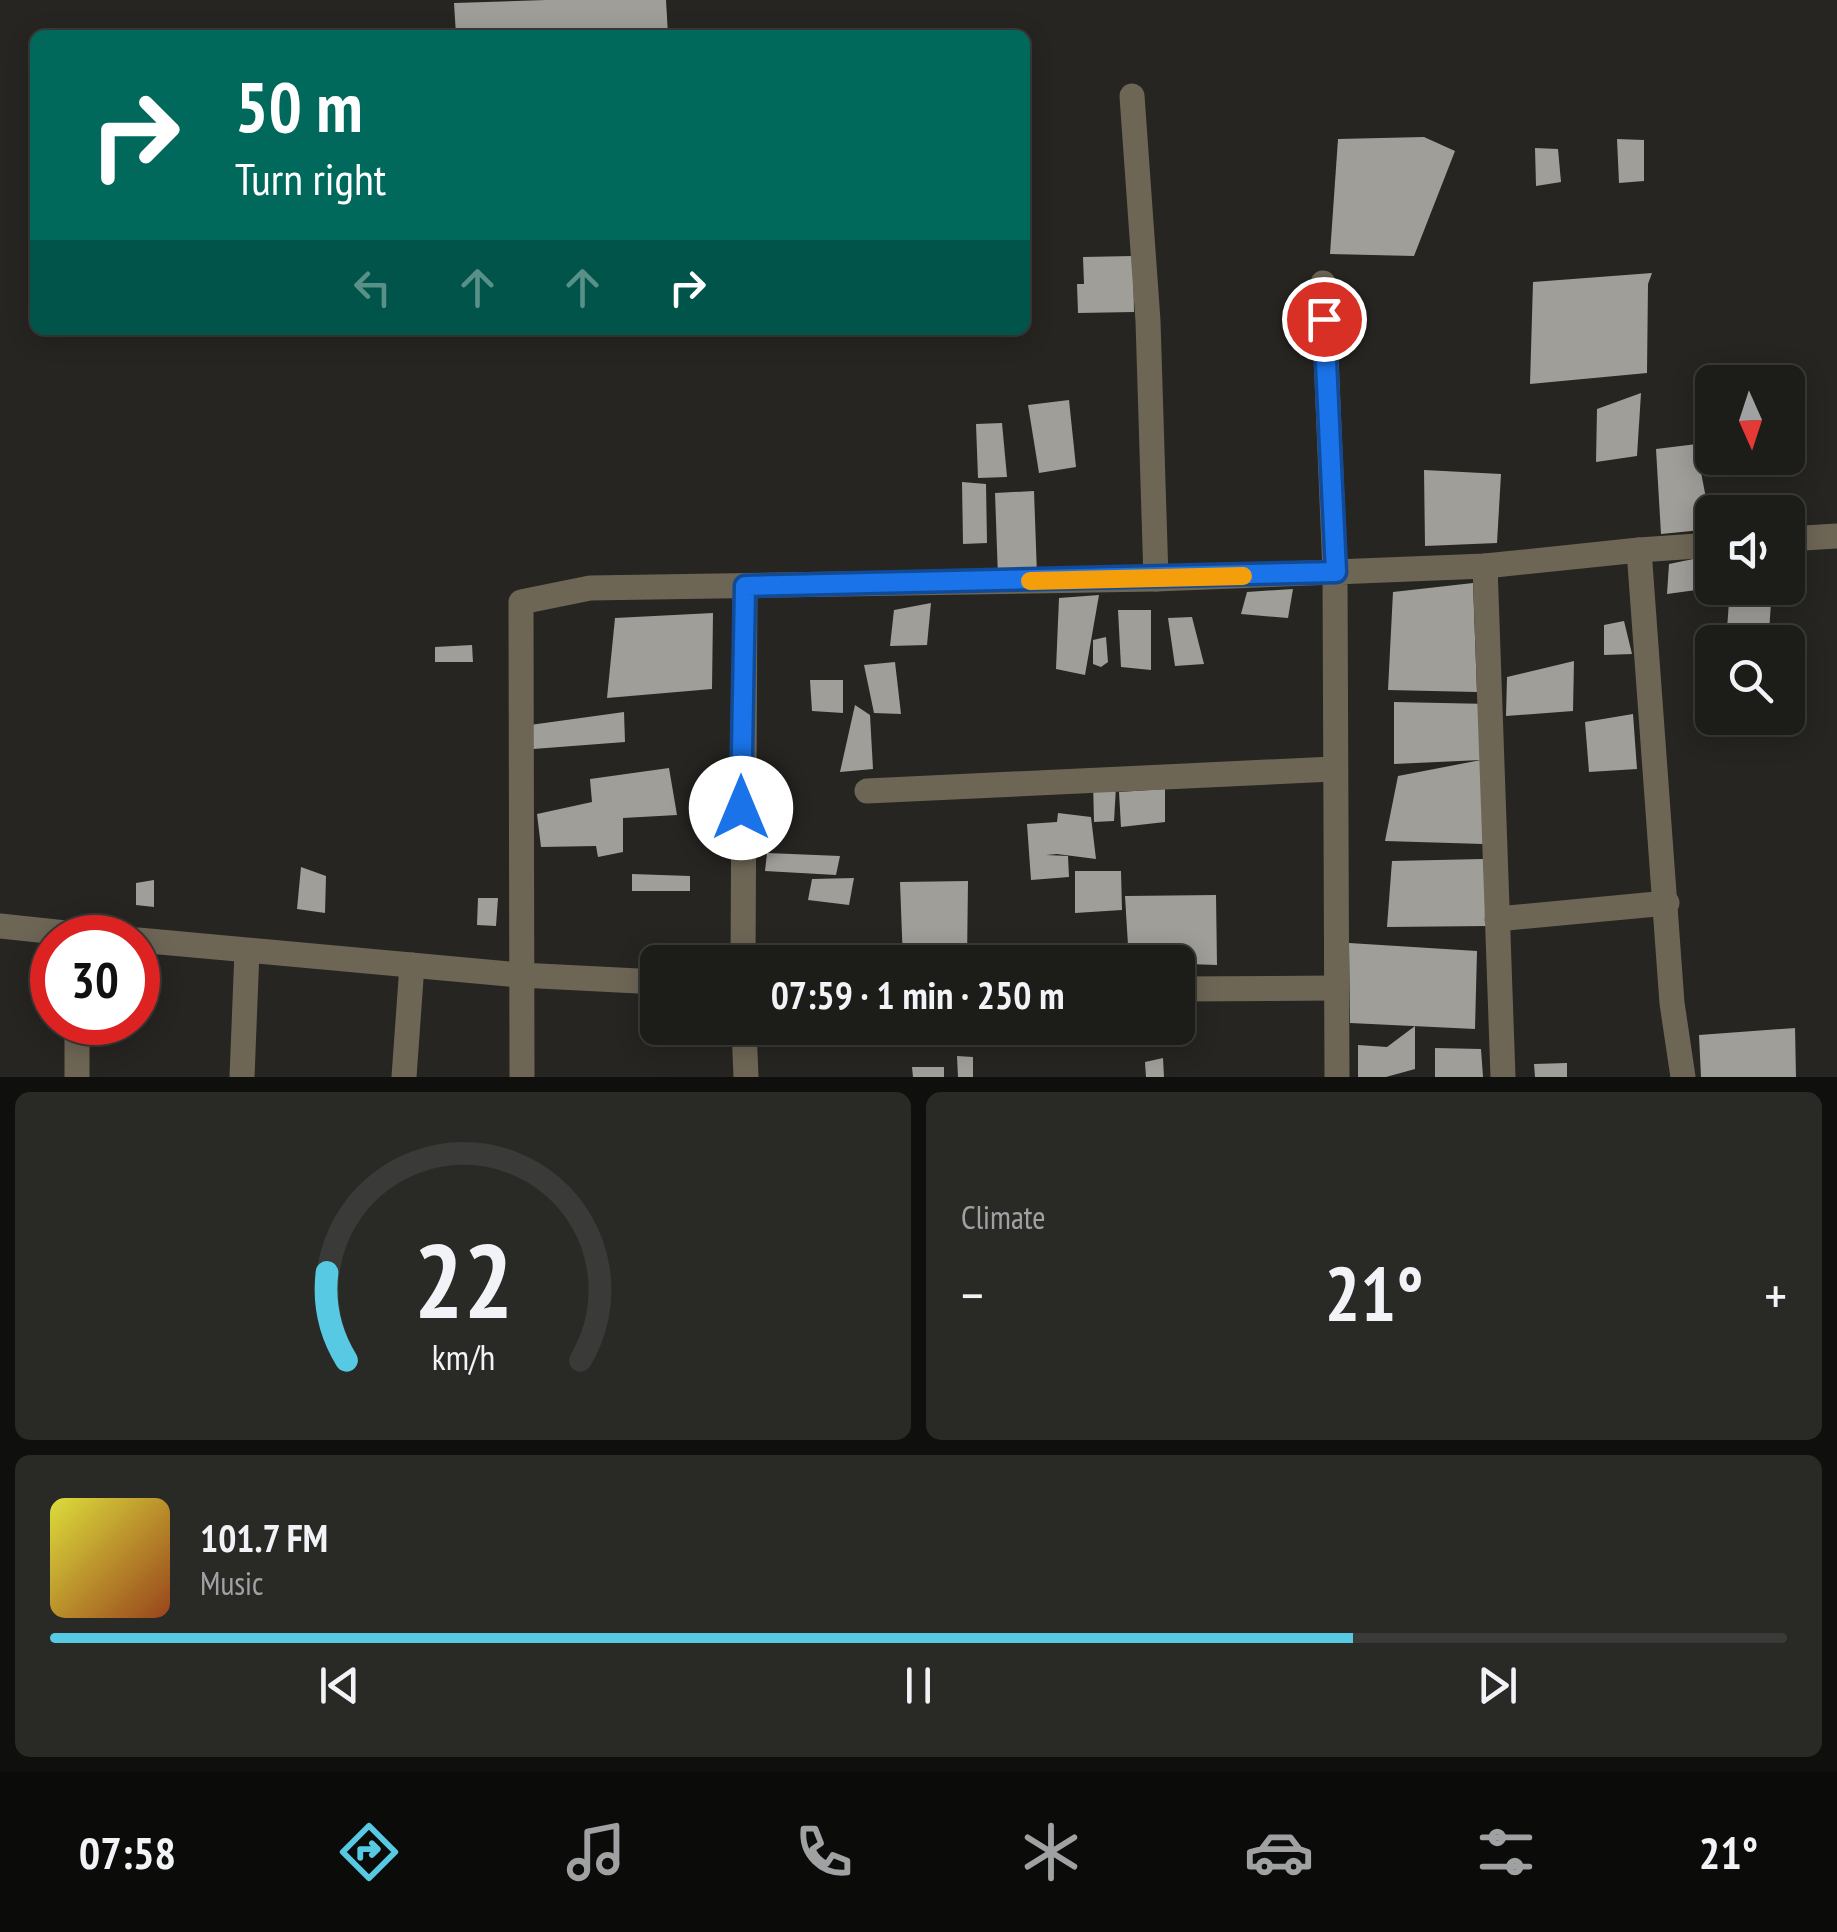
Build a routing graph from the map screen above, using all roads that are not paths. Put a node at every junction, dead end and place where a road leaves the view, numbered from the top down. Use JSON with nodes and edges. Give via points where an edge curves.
{"nodes":[{"id":1,"x":1132,"y":96,"type":"dead end"},
{"id":2,"x":1322,"y":283,"type":"dead end"},
{"id":3,"x":1837,"y":536,"type":"edge"},
{"id":4,"x":1805,"y":538,"type":"edge"},
{"id":5,"x":1695,"y":545,"type":"edge"},
{"id":6,"x":1639,"y":550,"type":"junction"},
{"id":7,"x":1486,"y":566,"type":"junction"},
{"id":8,"x":1336,"y":572,"type":"junction"},
{"id":9,"x":1156,"y":580,"type":"junction"},
{"id":10,"x":745,"y":586,"type":"junction"},
{"id":11,"x":1333,"y":769,"type":"junction"},
{"id":12,"x":867,"y":791,"type":"dead end"},
{"id":13,"x":1667,"y":903,"type":"junction"},
{"id":14,"x":1498,"y":919,"type":"junction"},
{"id":15,"x":0,"y":926,"type":"edge"},
{"id":16,"x":30,"y":930,"type":"edge"},
{"id":17,"x":160,"y":942,"type":"edge"},
{"id":18,"x":743,"y":945,"type":"edge"},
{"id":19,"x":247,"y":951,"type":"junction"},
{"id":20,"x":412,"y":965,"type":"junction"},
{"id":21,"x":520,"y":975,"type":"junction"},
{"id":22,"x":640,"y":981,"type":"edge"},
{"id":23,"x":1195,"y":988,"type":"edge"},
{"id":24,"x":1337,"y":988,"type":"junction"},
{"id":25,"x":77,"y":1045,"type":"edge"},
{"id":26,"x":745,"y":1045,"type":"edge"},
{"id":27,"x":77,"y":1077,"type":"edge"},
{"id":28,"x":242,"y":1077,"type":"edge"},
{"id":29,"x":404,"y":1077,"type":"edge"},
{"id":30,"x":522,"y":1077,"type":"edge"},
{"id":31,"x":746,"y":1077,"type":"edge"},
{"id":32,"x":1337,"y":1077,"type":"edge"},
{"id":33,"x":1503,"y":1077,"type":"edge"},
{"id":34,"x":1683,"y":1077,"type":"edge"}],
"edges":[{"from":1,"to":9,"type":"street"},
{"from":2,"to":8,"type":"street"},
{"from":3,"to":4,"type":"street"},
{"from":5,"to":6,"type":"street"},
{"from":6,"to":7,"type":"street"},
{"from":6,"to":13,"type":"street"},
{"from":7,"to":8,"type":"street"},
{"from":7,"to":14,"type":"street"},
{"from":8,"to":9,"type":"street"},
{"from":8,"to":11,"type":"street"},
{"from":9,"to":10,"type":"street"},
{"from":10,"to":18,"type":"street"},
{"from":10,"to":21,"type":"street","via":[[590,588],[521,602]]},
{"from":11,"to":12,"type":"street"},
{"from":11,"to":24,"type":"street"},
{"from":13,"to":14,"type":"street"},
{"from":13,"to":34,"type":"street"},
{"from":14,"to":33,"type":"street"},
{"from":15,"to":16,"type":"street"},
{"from":17,"to":19,"type":"street"},
{"from":19,"to":20,"type":"street"},
{"from":19,"to":28,"type":"street"},
{"from":20,"to":21,"type":"street"},
{"from":20,"to":29,"type":"street"},
{"from":21,"to":22,"type":"street"},
{"from":21,"to":30,"type":"street"},
{"from":23,"to":24,"type":"street"},
{"from":24,"to":32,"type":"street"},
{"from":25,"to":27,"type":"street"},
{"from":26,"to":31,"type":"street"}]}
